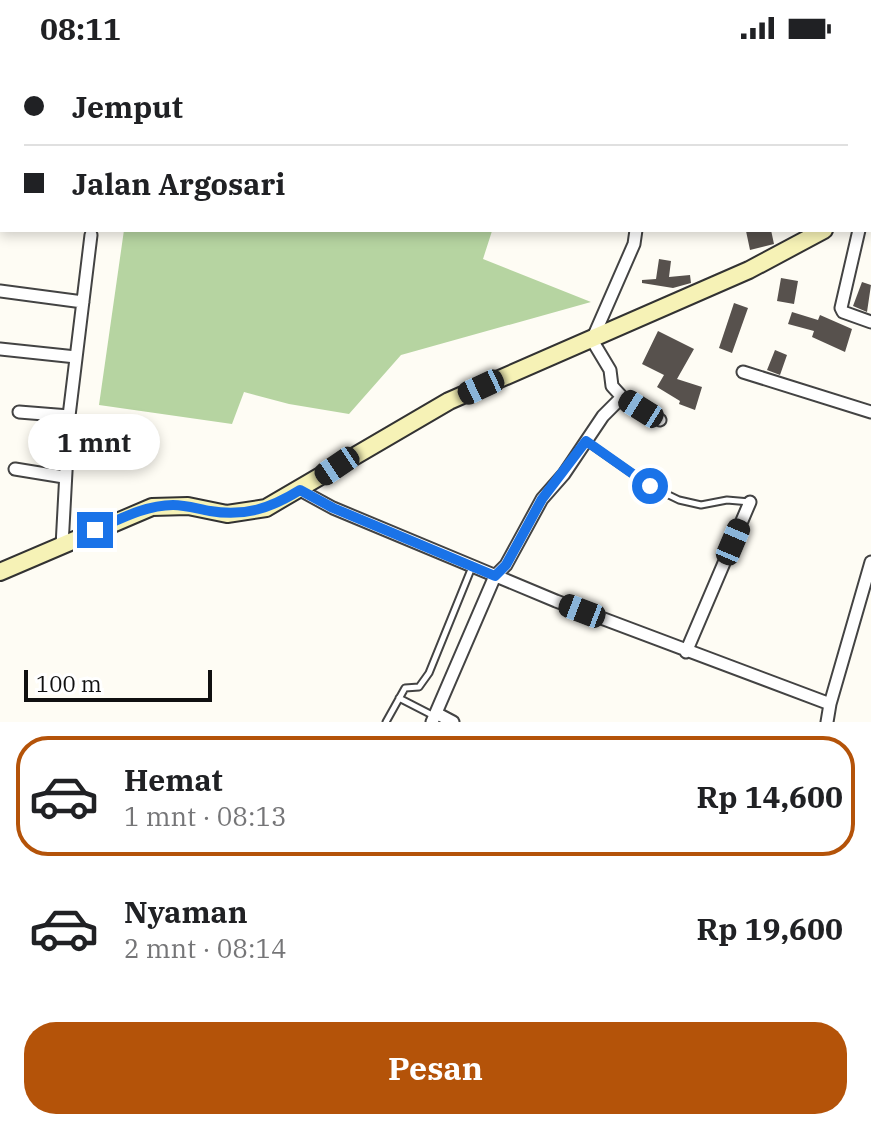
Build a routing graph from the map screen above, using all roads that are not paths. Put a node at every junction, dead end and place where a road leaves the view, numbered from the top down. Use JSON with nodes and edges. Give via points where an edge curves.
{"nodes":[{"id":1,"x":636,"y":232,"type":"edge"},
{"id":2,"x":820,"y":232,"type":"edge"},
{"id":3,"x":858,"y":232,"type":"edge"},
{"id":4,"x":91,"y":235,"type":"dead end"},
{"id":5,"x":0,"y":291,"type":"edge"},
{"id":6,"x":83,"y":302,"type":"junction"},
{"id":7,"x":871,"y":322,"type":"edge"},
{"id":8,"x":592,"y":340,"type":"junction"},
{"id":9,"x":0,"y":349,"type":"edge"},
{"id":10,"x":76,"y":357,"type":"junction"},
{"id":11,"x":743,"y":372,"type":"dead end"},
{"id":12,"x":622,"y":397,"type":"junction"},
{"id":13,"x":19,"y":412,"type":"dead end"},
{"id":14,"x":871,"y":412,"type":"edge"},
{"id":15,"x":69,"y":416,"type":"junction"},
{"id":16,"x":660,"y":420,"type":"dead end"},
{"id":17,"x":586,"y":441,"type":"junction"},
{"id":18,"x":15,"y":469,"type":"dead end"},
{"id":19,"x":64,"y":477,"type":"junction"},
{"id":20,"x":300,"y":490,"type":"junction"},
{"id":21,"x":750,"y":502,"type":"joint"},
{"id":22,"x":62,"y":546,"type":"junction"},
{"id":23,"x":871,"y":562,"type":"edge"},
{"id":24,"x":472,"y":566,"type":"junction"},
{"id":25,"x":0,"y":572,"type":"edge"},
{"id":26,"x":495,"y":576,"type":"junction"},
{"id":27,"x":686,"y":652,"type":"junction"},
{"id":28,"x":399,"y":698,"type":"junction"},
{"id":29,"x":830,"y":704,"type":"junction"},
{"id":30,"x":434,"y":717,"type":"edge"},
{"id":31,"x":386,"y":722,"type":"edge"},
{"id":32,"x":453,"y":722,"type":"edge"},
{"id":33,"x":827,"y":722,"type":"edge"}],
"edges":[{"from":1,"to":8,"type":"street"},
{"from":2,"to":8,"type":"street"},
{"from":3,"to":7,"type":"street","via":[[840,305],[843,312]]},
{"from":4,"to":6,"type":"street"},
{"from":5,"to":6,"type":"street"},
{"from":6,"to":10,"type":"street"},
{"from":8,"to":12,"type":"street"},
{"from":8,"to":20,"type":"street","via":[[449,401]]},
{"from":9,"to":10,"type":"street"},
{"from":10,"to":15,"type":"street"},
{"from":11,"to":14,"type":"street"},
{"from":12,"to":16,"type":"street"},
{"from":12,"to":17,"type":"street"},
{"from":13,"to":15,"type":"street"},
{"from":15,"to":19,"type":"street"},
{"from":17,"to":21,"type":"lane","via":[[679,500],[701,505]]},
{"from":17,"to":26,"type":"street","via":[[542,499]]},
{"from":18,"to":19,"type":"street"},
{"from":19,"to":22,"type":"street"},
{"from":20,"to":22,"type":"street","via":[[246,513],[152,507]]},
{"from":20,"to":24,"type":"street"},
{"from":21,"to":27,"type":"street"},
{"from":22,"to":25,"type":"street"},
{"from":23,"to":29,"type":"street"},
{"from":24,"to":26,"type":"street"},
{"from":24,"to":28,"type":"lane","via":[[429,673],[419,687],[409,686]]},
{"from":26,"to":27,"type":"street"},
{"from":26,"to":30,"type":"street"},
{"from":27,"to":29,"type":"street"},
{"from":28,"to":30,"type":"lane"},
{"from":28,"to":31,"type":"lane"},
{"from":29,"to":33,"type":"street"},
{"from":30,"to":32,"type":"street"}]}
